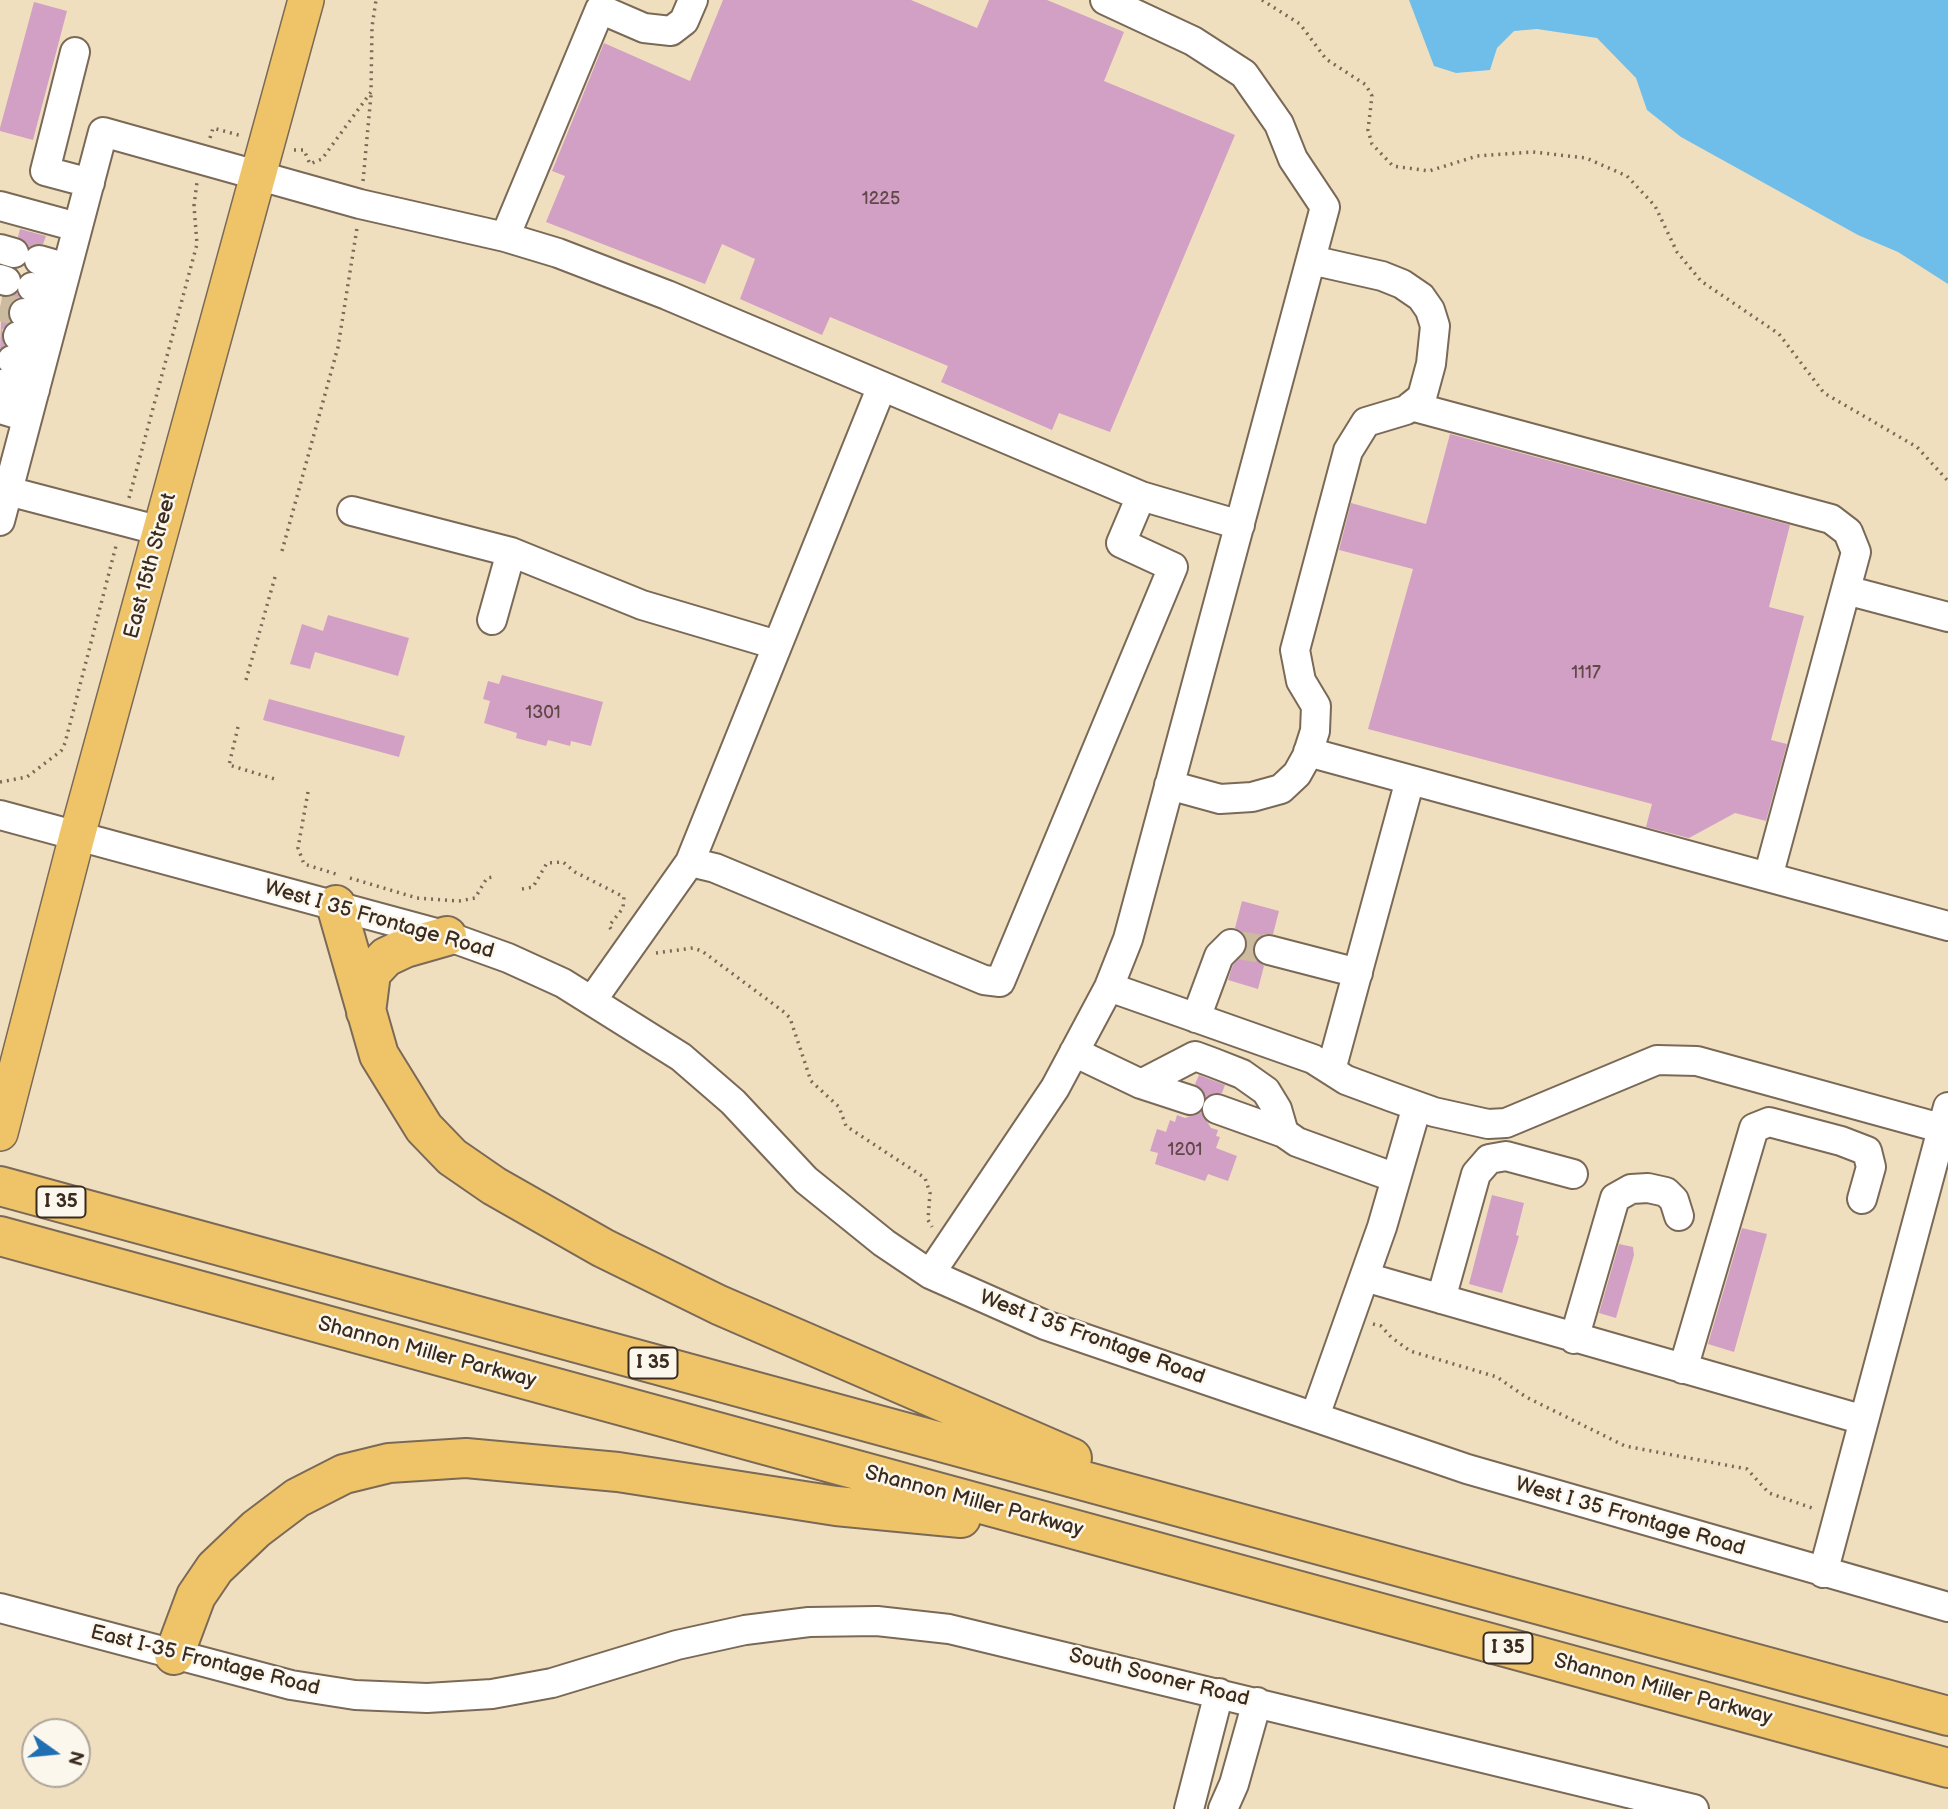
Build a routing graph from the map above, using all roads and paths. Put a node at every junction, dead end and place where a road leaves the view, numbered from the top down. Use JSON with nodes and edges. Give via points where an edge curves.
{"nodes":[{"id":1,"x":306,"y":0,"type":"edge"},
{"id":2,"x":376,"y":0,"type":"edge"},
{"id":3,"x":693,"y":0,"type":"edge"},
{"id":4,"x":1105,"y":0,"type":"edge"},
{"id":5,"x":1262,"y":0,"type":"edge"},
{"id":6,"x":75,"y":52,"type":"dead end"},
{"id":7,"x":371,"y":92,"type":"junction"},
{"id":8,"x":225,"y":131,"type":"dead end"},
{"id":9,"x":209,"y":142,"type":"dead end"},
{"id":10,"x":295,"y":150,"type":"dead end"},
{"id":11,"x":258,"y":175,"type":"junction"},
{"id":12,"x":198,"y":181,"type":"dead end"},
{"id":13,"x":90,"y":183,"type":"junction"},
{"id":14,"x":363,"y":186,"type":"dead end"},
{"id":15,"x":1,"y":210,"type":"edge"},
{"id":16,"x":358,"y":223,"type":"dead end"},
{"id":17,"x":77,"y":227,"type":"junction"},
{"id":18,"x":505,"y":237,"type":"junction"},
{"id":19,"x":1311,"y":260,"type":"junction"},
{"id":20,"x":14,"y":310,"type":"edge"},
{"id":21,"x":50,"y":331,"type":"junction"},
{"id":22,"x":882,"y":386,"type":"junction"},
{"id":23,"x":1411,"y":406,"type":"junction"},
{"id":24,"x":16,"y":431,"type":"edge"},
{"id":25,"x":1948,"y":481,"type":"edge"},
{"id":26,"x":4,"y":494,"type":"edge"},
{"id":27,"x":130,"y":496,"type":"dead end"},
{"id":28,"x":1141,"y":496,"type":"junction"},
{"id":29,"x":352,"y":511,"type":"dead end"},
{"id":30,"x":1240,"y":525,"type":"junction"},
{"id":31,"x":161,"y":531,"type":"junction"},
{"id":32,"x":116,"y":547,"type":"dead end"},
{"id":33,"x":282,"y":551,"type":"dead end"},
{"id":34,"x":511,"y":552,"type":"junction"},
{"id":35,"x":275,"y":577,"type":"dead end"},
{"id":36,"x":1846,"y":590,"type":"junction"},
{"id":37,"x":1948,"y":617,"type":"edge"},
{"id":38,"x":492,"y":621,"type":"dead end"},
{"id":39,"x":777,"y":645,"type":"junction"},
{"id":40,"x":246,"y":680,"type":"dead end"},
{"id":41,"x":238,"y":727,"type":"dead end"},
{"id":42,"x":1308,"y":752,"type":"junction"},
{"id":43,"x":1410,"y":779,"type":"junction"},
{"id":44,"x":278,"y":780,"type":"dead end"},
{"id":45,"x":0,"y":782,"type":"edge"},
{"id":46,"x":1169,"y":785,"type":"junction"},
{"id":47,"x":308,"y":792,"type":"dead end"},
{"id":48,"x":0,"y":815,"type":"edge"},
{"id":49,"x":77,"y":836,"type":"junction"},
{"id":50,"x":690,"y":862,"type":"junction"},
{"id":51,"x":493,"y":877,"type":"dead end"},
{"id":52,"x":1769,"y":877,"type":"junction"},
{"id":53,"x":522,"y":889,"type":"dead end"},
{"id":54,"x":336,"y":905,"type":"junction"},
{"id":55,"x":1946,"y":918,"type":"edge"},
{"id":56,"x":616,"y":934,"type":"dead end"},
{"id":57,"x":447,"y":936,"type":"junction"},
{"id":58,"x":1231,"y":944,"type":"dead end"},
{"id":59,"x":644,"y":950,"type":"dead end"},
{"id":60,"x":1269,"y":950,"type":"tunnel mouth"},
{"id":61,"x":1357,"y":973,"type":"junction"},
{"id":62,"x":1109,"y":987,"type":"junction"},
{"id":63,"x":593,"y":999,"type":"junction"},
{"id":64,"x":366,"y":1017,"type":"junction"},
{"id":65,"x":1196,"y":1018,"type":"junction"},
{"id":66,"x":1074,"y":1052,"type":"junction"},
{"id":67,"x":1331,"y":1070,"type":"junction"},
{"id":68,"x":1140,"y":1084,"type":"junction"},
{"id":69,"x":1190,"y":1100,"type":"dead end"},
{"id":70,"x":1417,"y":1106,"type":"junction"},
{"id":71,"x":1217,"y":1109,"type":"dead end"},
{"id":72,"x":4,"y":1118,"type":"edge"},
{"id":73,"x":1946,"y":1122,"type":"edge"},
{"id":74,"x":1284,"y":1133,"type":"junction"},
{"id":75,"x":1396,"y":1178,"type":"junction"},
{"id":76,"x":1571,"y":1182,"type":"dead end"},
{"id":77,"x":0,"y":1186,"type":"edge"},
{"id":78,"x":1862,"y":1199,"type":"dead end"},
{"id":79,"x":1679,"y":1216,"type":"dead end"},
{"id":80,"x":932,"y":1227,"type":"dead end"},
{"id":81,"x":0,"y":1236,"type":"edge"},
{"id":82,"x":930,"y":1274,"type":"junction"},
{"id":83,"x":1365,"y":1277,"type":"junction"},
{"id":84,"x":1446,"y":1301,"type":"junction"},
{"id":85,"x":1371,"y":1323,"type":"dead end"},
{"id":86,"x":1574,"y":1339,"type":"junction"},
{"id":87,"x":1683,"y":1369,"type":"junction"},
{"id":88,"x":1315,"y":1416,"type":"junction"},
{"id":89,"x":1864,"y":1420,"type":"junction"},
{"id":90,"x":1185,"y":1509,"type":"junction"},
{"id":91,"x":1821,"y":1511,"type":"dead end"},
{"id":92,"x":1067,"y":1528,"type":"junction"},
{"id":93,"x":1823,"y":1573,"type":"junction"},
{"id":94,"x":1948,"y":1607,"type":"edge"},
{"id":95,"x":0,"y":1608,"type":"edge"},
{"id":96,"x":174,"y":1655,"type":"junction"},
{"id":97,"x":618,"y":1663,"type":"joint"},
{"id":98,"x":1219,"y":1693,"type":"junction"},
{"id":99,"x":1257,"y":1702,"type":"junction"},
{"id":100,"x":1948,"y":1716,"type":"edge"},
{"id":101,"x":1948,"y":1768,"type":"edge"},
{"id":102,"x":1652,"y":1804,"type":"edge"},
{"id":103,"x":1189,"y":1809,"type":"edge"},
{"id":104,"x":1223,"y":1809,"type":"edge"},
{"id":105,"x":1690,"y":1809,"type":"edge"}],
"edges":[{"from":1,"to":11,"type":"main road","name":"East 15th Street"},
{"from":2,"to":7,"type":"path"},
{"from":3,"to":18,"type":"street","via":[[684,21],[671,31],[644,27],[600,9]]},
{"from":4,"to":19,"type":"street","via":[[1193,41],[1244,74],[1279,124],[1293,159],[1325,207]]},
{"from":5,"to":25,"type":"path","via":[[1300,24],[1326,59],[1366,85],[1372,96],[1368,130],[1372,144],[1393,166],[1429,171],[1476,156],[1533,152],[1586,158],[1627,176],[1655,206],[1677,252],[1701,281],[1779,334],[1824,393],[1917,447]]},
{"from":6,"to":13,"type":"street","via":[[45,171]]},
{"from":7,"to":10,"type":"path","via":[[322,159],[310,164],[304,150]]},
{"from":7,"to":14,"type":"path"},
{"from":8,"to":9,"type":"path","via":[[213,128]]},
{"from":11,"to":13,"type":"street","via":[[103,132]]},
{"from":11,"to":18,"type":"street"},
{"from":11,"to":31,"type":"main road","name":"East 15th Street"},
{"from":12,"to":27,"type":"path","via":[[194,206],[197,244]]},
{"from":13,"to":17,"type":"street"},
{"from":15,"to":17,"type":"street"},
{"from":16,"to":33,"type":"path","via":[[338,347]]},
{"from":17,"to":21,"type":"street"},
{"from":18,"to":22,"type":"street","via":[[615,274]]},
{"from":19,"to":23,"type":"street","via":[[1402,284],[1430,310],[1436,344],[1422,397]]},
{"from":19,"to":30,"type":"street"},
{"from":20,"to":21,"type":"street"},
{"from":20,"to":21,"type":"street"},
{"from":20,"to":21,"type":"street"},
{"from":20,"to":24,"type":"street"},
{"from":21,"to":24,"type":"street"},
{"from":22,"to":28,"type":"street"},
{"from":22,"to":39,"type":"street"},
{"from":23,"to":36,"type":"street","via":[[1832,519],[1848,532],[1856,552]]},
{"from":23,"to":42,"type":"street","via":[[1366,422],[1348,451],[1340,476],[1295,650],[1301,681],[1316,706]]},
{"from":24,"to":26,"type":"street"},
{"from":26,"to":31,"type":"street"},
{"from":28,"to":30,"type":"street"},
{"from":28,"to":50,"type":"street","via":[[1121,543],[1174,568],[1000,982],[984,981],[715,868]]},
{"from":29,"to":34,"type":"street"},
{"from":30,"to":46,"type":"street"},
{"from":31,"to":49,"type":"main road","name":"East 15th Street"},
{"from":32,"to":45,"type":"path","via":[[65,743],[27,777]]},
{"from":34,"to":38,"type":"street"},
{"from":34,"to":39,"type":"street","via":[[642,605]]},
{"from":35,"to":40,"type":"path"},
{"from":36,"to":37,"type":"street"},
{"from":36,"to":52,"type":"street"},
{"from":39,"to":50,"type":"street"},
{"from":41,"to":44,"type":"path","via":[[229,765]]},
{"from":42,"to":43,"type":"street"},
{"from":42,"to":46,"type":"street","via":[[1297,774],[1280,789],[1252,797],[1220,799]]},
{"from":43,"to":52,"type":"street"},
{"from":43,"to":61,"type":"street"},
{"from":46,"to":62,"type":"street","via":[[1128,939]]},
{"from":47,"to":51,"type":"path","name":"West I 35 Frontage Road","via":[[297,840],[304,864],[431,901],[475,898],[483,883]]},
{"from":48,"to":49,"type":"street","name":"West I 35 Frontage Road"},
{"from":49,"to":54,"type":"street","name":"West I 35 Frontage Road"},
{"from":49,"to":72,"type":"main road","name":"East 15th Street"},
{"from":50,"to":63,"type":"street"},
{"from":52,"to":55,"type":"street"},
{"from":53,"to":56,"type":"path","via":[[533,887],[547,863],[570,865],[575,873],[624,897],[623,908],[609,926]]},
{"from":54,"to":57,"type":"street","name":"West I 35 Frontage Road"},
{"from":54,"to":64,"type":"highway"},
{"from":57,"to":63,"type":"street","name":"West I 35 Frontage Road","via":[[508,958]]},
{"from":57,"to":64,"type":"highway","via":[[386,957],[366,991]]},
{"from":58,"to":65,"type":"street","via":[[1219,956]]},
{"from":59,"to":80,"type":"path","via":[[702,951],[784,1012],[811,1080],[839,1107],[846,1126],[925,1178]]},
{"from":60,"to":61,"type":"street"},
{"from":61,"to":67,"type":"street"},
{"from":62,"to":65,"type":"street"},
{"from":62,"to":66,"type":"street"},
{"from":63,"to":82,"type":"street","name":"West I 35 Frontage Road","via":[[681,1057],[733,1102],[806,1180]]},
{"from":64,"to":90,"type":"highway","via":[[379,1055],[424,1128],[452,1157],[494,1186],[603,1248],[719,1305]]},
{"from":65,"to":67,"type":"street","via":[[1313,1059]]},
{"from":66,"to":68,"type":"street"},
{"from":66,"to":82,"type":"street","via":[[1055,1088]]},
{"from":67,"to":70,"type":"street"},
{"from":68,"to":69,"type":"street"},
{"from":68,"to":74,"type":"street","via":[[1195,1056],[1241,1074],[1266,1091]]},
{"from":70,"to":73,"type":"street","via":[[1488,1124],[1506,1123],[1657,1060],[1697,1061]]},
{"from":70,"to":75,"type":"street"},
{"from":71,"to":74,"type":"street"},
{"from":73,"to":89,"type":"street"},
{"from":74,"to":75,"type":"street","via":[[1297,1142]]},
{"from":75,"to":83,"type":"street"},
{"from":76,"to":84,"type":"street","via":[[1504,1173],[1489,1177]]},
{"from":77,"to":90,"type":"highway","number":"I 35"},
{"from":78,"to":87,"type":"street","via":[[1871,1167],[1867,1151],[1769,1122],[1754,1128]]},
{"from":79,"to":86,"type":"street","via":[[1666,1192],[1631,1189],[1615,1198]]},
{"from":81,"to":92,"type":"highway","name":"Shannon Miller Parkway","number":"I 35"},
{"from":82,"to":88,"type":"street","name":"West I 35 Frontage Road","via":[[1045,1325]]},
{"from":83,"to":84,"type":"street"},
{"from":83,"to":88,"type":"street"},
{"from":84,"to":86,"type":"street"},
{"from":85,"to":91,"type":"path","via":[[1410,1351],[1497,1377],[1526,1397],[1625,1446],[1747,1469],[1769,1493]]},
{"from":86,"to":87,"type":"street"},
{"from":87,"to":89,"type":"street"},
{"from":88,"to":93,"type":"street","name":"West I 35 Frontage Road","via":[[1467,1469]]},
{"from":89,"to":93,"type":"street"},
{"from":90,"to":100,"type":"highway","number":"I 35"},
{"from":92,"to":96,"type":"highway","via":[[836,1506],[618,1472],[466,1458],[389,1463],[344,1474],[297,1499],[256,1529],[215,1568],[196,1596]]},
{"from":92,"to":101,"type":"highway","name":"Shannon Miller Parkway","number":"I 35"},
{"from":93,"to":94,"type":"street","name":"West I 35 Frontage Road"},
{"from":95,"to":96,"type":"street","name":"East I-35 Frontage Road"},
{"from":96,"to":97,"type":"street","name":"East I-35 Frontage Road","via":[[291,1685],[355,1695],[427,1698],[492,1694],[552,1683]]},
{"from":97,"to":98,"type":"street","name":"South Sooner Road","via":[[745,1630],[809,1622],[877,1621],[949,1629]]},
{"from":98,"to":99,"type":"street","name":"South Sooner Road"},
{"from":98,"to":103,"type":"street"},
{"from":99,"to":102,"type":"street","name":"South Sooner Road"},
{"from":99,"to":104,"type":"street"},
{"from":102,"to":105,"type":"street","name":"South Sooner Road"}]}
